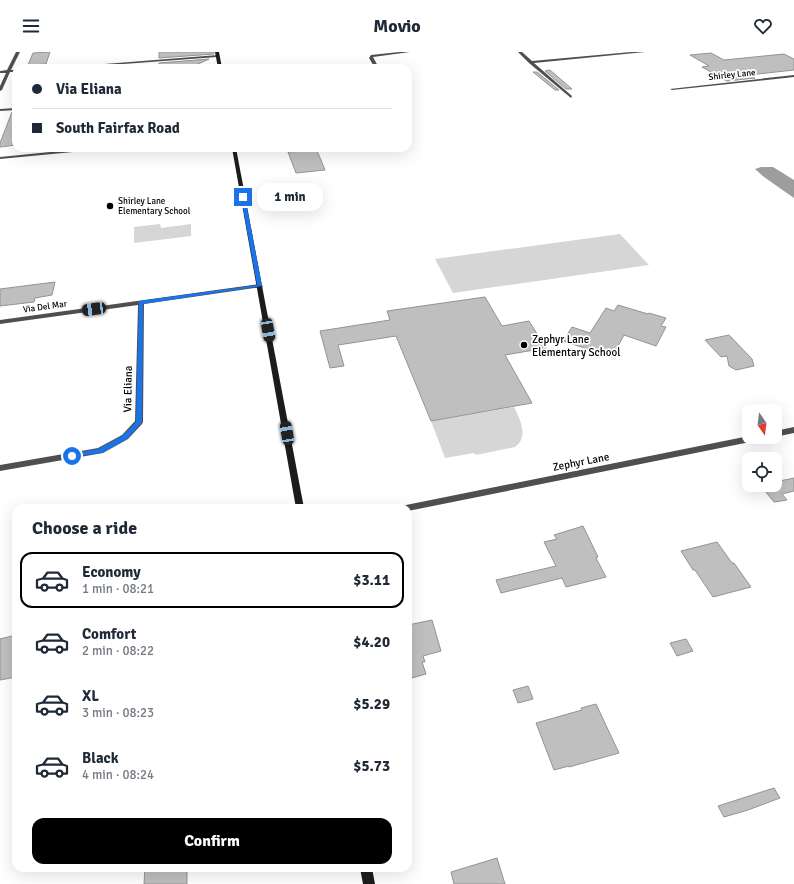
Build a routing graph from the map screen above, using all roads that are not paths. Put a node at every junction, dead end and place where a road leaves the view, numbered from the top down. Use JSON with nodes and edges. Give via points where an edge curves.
{"nodes":[{"id":1,"x":18,"y":52,"type":"edge"},
{"id":2,"x":408,"y":52,"type":"edge"},
{"id":3,"x":520,"y":52,"type":"edge"},
{"id":4,"x":643,"y":52,"type":"edge"},
{"id":5,"x":217,"y":54,"type":"edge"},
{"id":6,"x":530,"y":62,"type":"junction"},
{"id":7,"x":13,"y":64,"type":"edge"},
{"id":8,"x":102,"y":64,"type":"edge"},
{"id":9,"x":219,"y":64,"type":"edge"},
{"id":10,"x":375,"y":64,"type":"edge"},
{"id":11,"x":12,"y":65,"type":"edge"},
{"id":12,"x":0,"y":72,"type":"edge"},
{"id":13,"x":9,"y":72,"type":"junction"},
{"id":14,"x":12,"y":72,"type":"edge"},
{"id":15,"x":794,"y":76,"type":"edge"},
{"id":16,"x":672,"y":89,"type":"dead end"},
{"id":17,"x":0,"y":90,"type":"edge"},
{"id":18,"x":571,"y":97,"type":"dead end"},
{"id":19,"x":12,"y":109,"type":"edge"},
{"id":20,"x":0,"y":110,"type":"edge"},
{"id":21,"x":62,"y":152,"type":"edge"},
{"id":22,"x":235,"y":152,"type":"edge"},
{"id":23,"x":0,"y":158,"type":"edge"},
{"id":24,"x":260,"y":286,"type":"junction"},
{"id":25,"x":141,"y":302,"type":"junction"},
{"id":26,"x":0,"y":322,"type":"edge"},
{"id":27,"x":794,"y":430,"type":"edge"},
{"id":28,"x":782,"y":433,"type":"edge"},
{"id":29,"x":742,"y":441,"type":"edge"},
{"id":30,"x":0,"y":468,"type":"edge"},
{"id":31,"x":299,"y":504,"type":"edge"},
{"id":32,"x":412,"y":507,"type":"edge"},
{"id":33,"x":367,"y":872,"type":"edge"},
{"id":34,"x":369,"y":884,"type":"edge"}],
"edges":[{"from":1,"to":7,"type":"street"},
{"from":2,"to":10,"type":"street","via":[[371,56]]},
{"from":3,"to":6,"type":"street"},
{"from":4,"to":6,"type":"street"},
{"from":5,"to":8,"type":"street"},
{"from":5,"to":9,"type":"street"},
{"from":6,"to":18,"type":"street"},
{"from":11,"to":13,"type":"street"},
{"from":12,"to":13,"type":"street"},
{"from":13,"to":14,"type":"street"},
{"from":13,"to":17,"type":"street"},
{"from":15,"to":16,"type":"street","name":"Shirley Lane"},
{"from":19,"to":20,"type":"street"},
{"from":21,"to":23,"type":"street"},
{"from":22,"to":24,"type":"street"},
{"from":24,"to":25,"type":"street","name":"Via Del Mar"},
{"from":24,"to":31,"type":"street"},
{"from":25,"to":26,"type":"street","name":"Via Del Mar"},
{"from":25,"to":30,"type":"street","name":"Via Eliana","via":[[139,422],[125,438],[100,451]]},
{"from":27,"to":28,"type":"street"},
{"from":29,"to":32,"type":"street","name":"Zephyr Lane"},
{"from":33,"to":34,"type":"street"}]}
